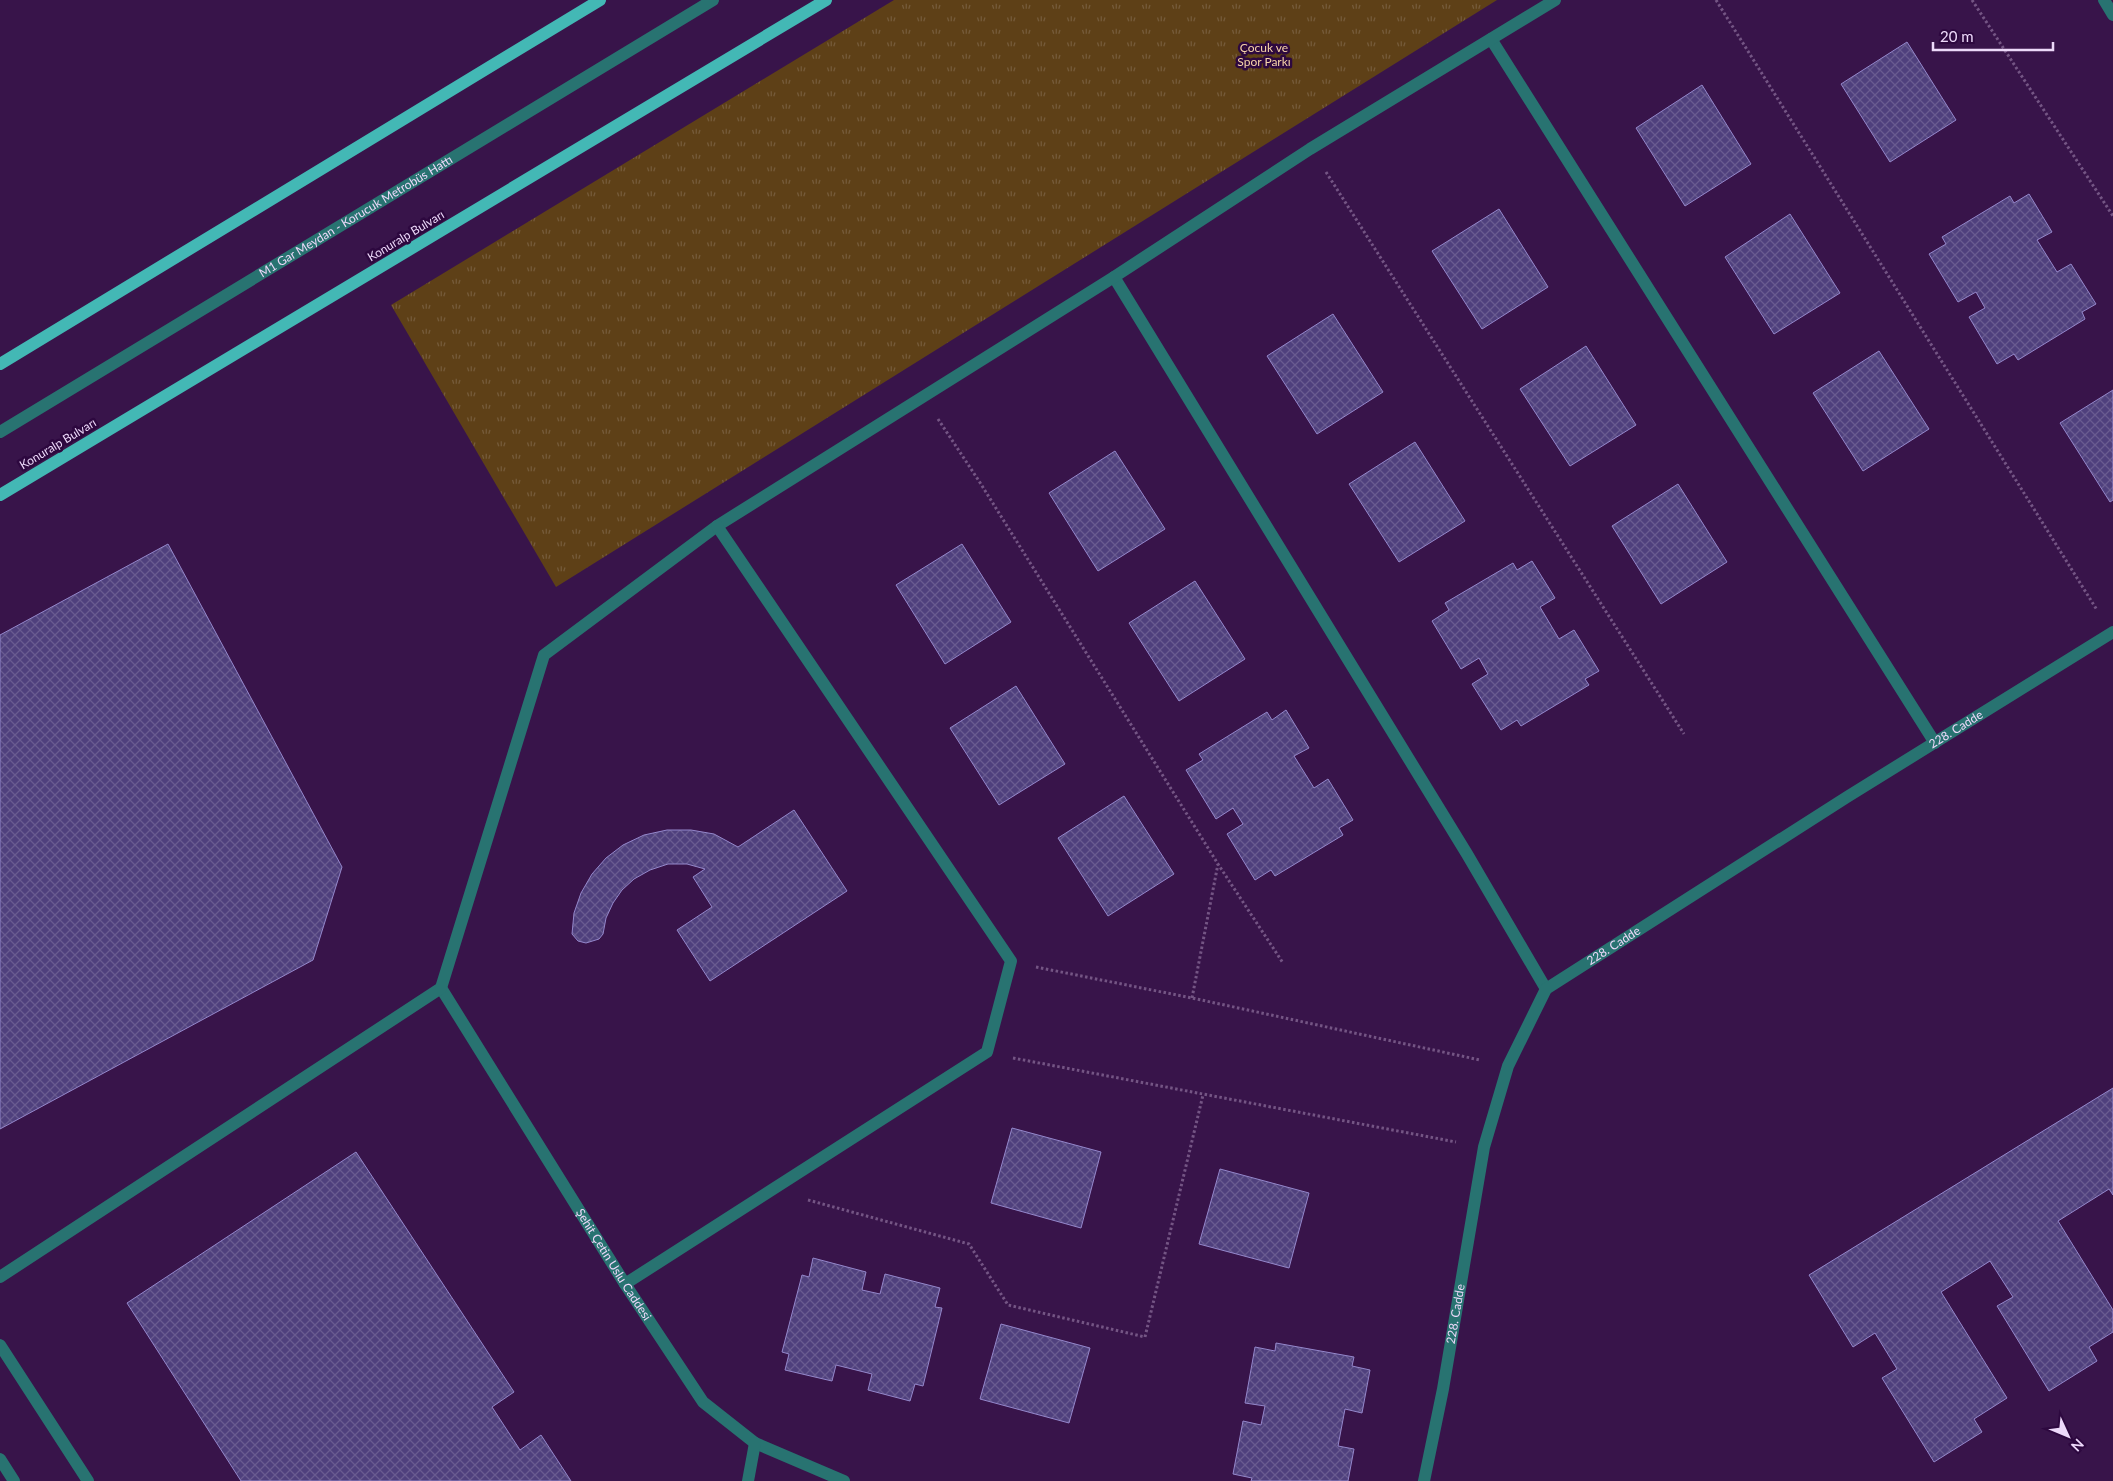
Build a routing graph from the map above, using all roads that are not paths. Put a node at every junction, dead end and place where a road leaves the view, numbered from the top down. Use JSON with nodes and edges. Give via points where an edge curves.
{"nodes":[{"id":1,"x":600,"y":0,"type":"edge"},
{"id":2,"x":713,"y":0,"type":"edge"},
{"id":3,"x":826,"y":0,"type":"edge"},
{"id":4,"x":1555,"y":0,"type":"edge"},
{"id":5,"x":2104,"y":0,"type":"edge"},
{"id":6,"x":2113,"y":15,"type":"edge"},
{"id":7,"x":1491,"y":39,"type":"junction"},
{"id":8,"x":1114,"y":277,"type":"junction"},
{"id":9,"x":0,"y":364,"type":"edge"},
{"id":10,"x":0,"y":432,"type":"edge"},
{"id":11,"x":0,"y":495,"type":"edge"},
{"id":12,"x":717,"y":526,"type":"junction"},
{"id":13,"x":2112,"y":632,"type":"edge"},
{"id":14,"x":1935,"y":743,"type":"junction"},
{"id":15,"x":441,"y":988,"type":"junction"},
{"id":16,"x":1546,"y":989,"type":"junction"},
{"id":17,"x":0,"y":1277,"type":"edge"},
{"id":18,"x":625,"y":1284,"type":"junction"},
{"id":19,"x":0,"y":1345,"type":"edge"},
{"id":20,"x":755,"y":1443,"type":"junction"},
{"id":21,"x":0,"y":1458,"type":"edge"},
{"id":22,"x":14,"y":1481,"type":"edge"},
{"id":23,"x":88,"y":1481,"type":"edge"},
{"id":24,"x":748,"y":1481,"type":"edge"},
{"id":25,"x":844,"y":1481,"type":"edge"},
{"id":26,"x":1424,"y":1481,"type":"edge"}],
"edges":[{"from":1,"to":9,"type":"main road"},
{"from":2,"to":10,"type":"street","name":"M1 Gar Meydan - Korucuk Metrobüs Hattı"},
{"from":3,"to":11,"type":"main road","name":"Konuralp Bulvarı"},
{"from":4,"to":7,"type":"street"},
{"from":5,"to":6,"type":"street"},
{"from":7,"to":8,"type":"street","via":[[1310,149]]},
{"from":7,"to":14,"type":"street"},
{"from":8,"to":12,"type":"street"},
{"from":8,"to":16,"type":"street"},
{"from":12,"to":15,"type":"street","via":[[544,655]]},
{"from":12,"to":18,"type":"street","via":[[1011,962],[986,1052]]},
{"from":13,"to":14,"type":"street","name":"228. Cadde"},
{"from":14,"to":16,"type":"street","name":"228. Cadde"},
{"from":15,"to":17,"type":"street"},
{"from":15,"to":18,"type":"street","name":"Şehit Çetin Uslu Caddesi"},
{"from":16,"to":26,"type":"street","name":"228. Cadde","via":[[1508,1066],[1484,1148]]},
{"from":18,"to":20,"type":"street","name":"Şehit Çetin Uslu Caddesi","via":[[703,1402]]},
{"from":19,"to":23,"type":"street"},
{"from":20,"to":24,"type":"street"},
{"from":20,"to":25,"type":"street","name":"Şehit Çetin Uslu Caddesi"},
{"from":21,"to":22,"type":"street"}]}
